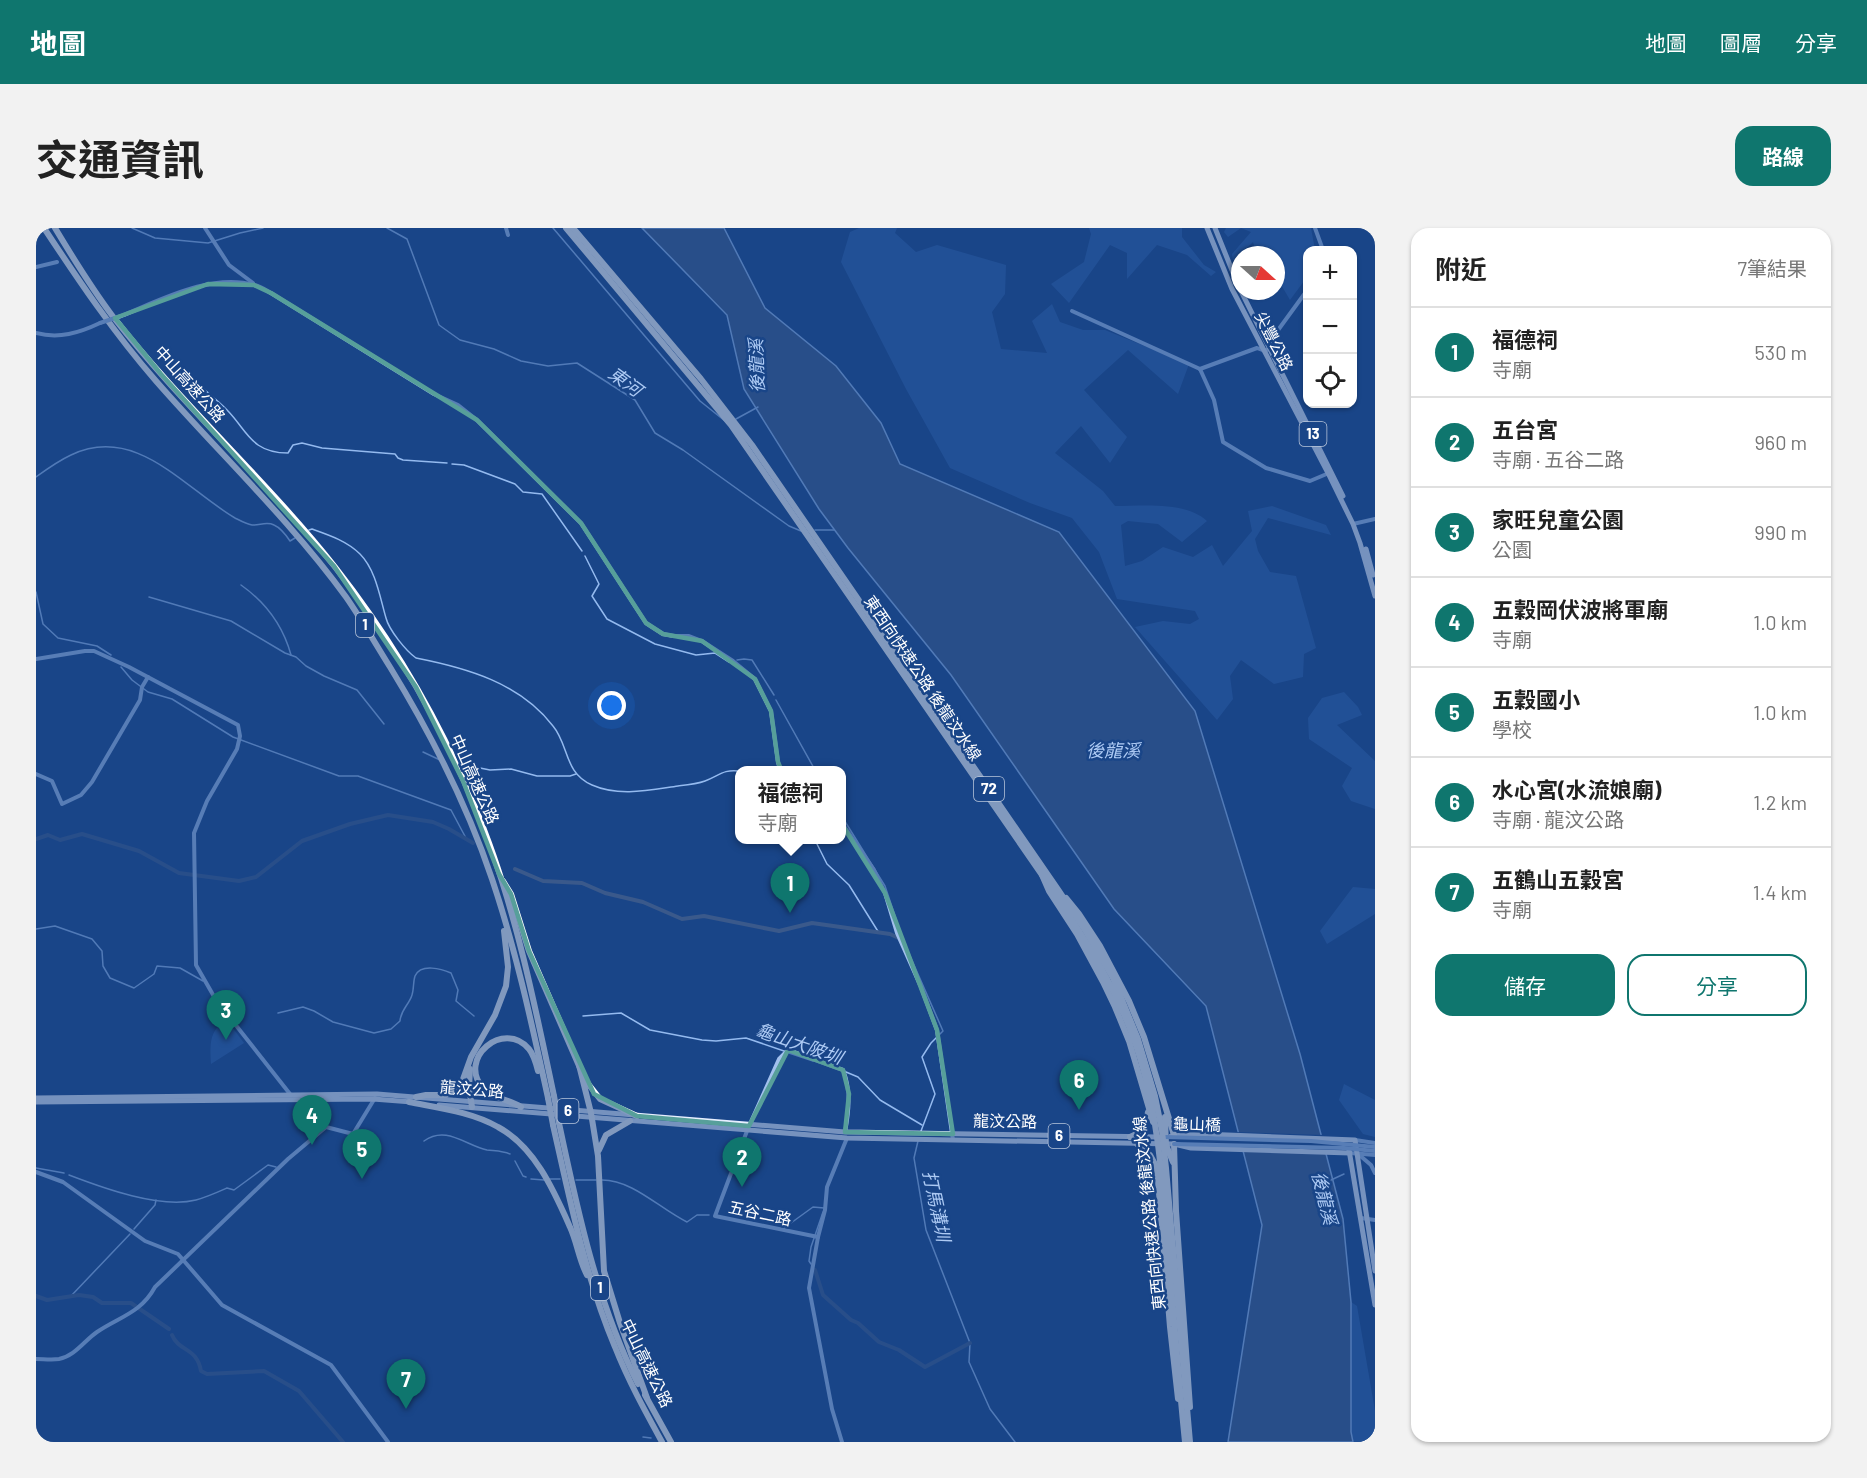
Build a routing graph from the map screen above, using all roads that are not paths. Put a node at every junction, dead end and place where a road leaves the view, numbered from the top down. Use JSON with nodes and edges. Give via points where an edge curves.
{"nodes":[{"id":1,"x":44,"y":228,"type":"edge"},
{"id":2,"x":55,"y":228,"type":"edge"},
{"id":3,"x":205,"y":228,"type":"edge"},
{"id":4,"x":506,"y":228,"type":"edge"},
{"id":5,"x":566,"y":228,"type":"edge"},
{"id":6,"x":573,"y":228,"type":"edge"},
{"id":7,"x":1207,"y":228,"type":"edge"},
{"id":8,"x":1215,"y":228,"type":"edge"},
{"id":9,"x":1314,"y":228,"type":"edge"},
{"id":10,"x":508,"y":235,"type":"dead end"},
{"id":11,"x":1321,"y":246,"type":"edge"},
{"id":12,"x":57,"y":262,"type":"dead end"},
{"id":13,"x":36,"y":267,"type":"edge"},
{"id":14,"x":1231,"y":268,"type":"edge"},
{"id":15,"x":254,"y":285,"type":"junction"},
{"id":16,"x":1303,"y":296,"type":"edge"},
{"id":17,"x":1245,"y":300,"type":"edge"},
{"id":18,"x":1072,"y":311,"type":"dead end"},
{"id":19,"x":36,"y":333,"type":"edge"},
{"id":20,"x":1267,"y":349,"type":"junction"},
{"id":21,"x":1200,"y":369,"type":"junction"},
{"id":22,"x":1330,"y":473,"type":"junction"},
{"id":23,"x":1375,"y":519,"type":"edge"},
{"id":24,"x":1354,"y":523,"type":"junction"},
{"id":25,"x":1375,"y":582,"type":"edge"},
{"id":26,"x":1375,"y":596,"type":"edge"},
{"id":27,"x":36,"y":659,"type":"edge"},
{"id":28,"x":148,"y":677,"type":"junction"},
{"id":29,"x":779,"y":766,"type":"edge"},
{"id":30,"x":36,"y":774,"type":"edge"},
{"id":31,"x":846,"y":829,"type":"edge"},
{"id":32,"x":499,"y":874,"type":"junction"},
{"id":33,"x":1042,"y":875,"type":"junction"},
{"id":34,"x":1059,"y":891,"type":"junction"},
{"id":35,"x":502,"y":909,"type":"junction"},
{"id":36,"x":471,"y":1057,"type":"junction"},
{"id":37,"x":579,"y":1065,"type":"junction"},
{"id":38,"x":544,"y":1081,"type":"junction"},
{"id":39,"x":375,"y":1097,"type":"junction"},
{"id":40,"x":416,"y":1097,"type":"junction"},
{"id":41,"x":551,"y":1097,"type":"junction"},
{"id":42,"x":292,"y":1098,"type":"junction"},
{"id":43,"x":399,"y":1099,"type":"junction"},
{"id":44,"x":36,"y":1100,"type":"edge"},
{"id":45,"x":409,"y":1102,"type":"junction"},
{"id":46,"x":472,"y":1104,"type":"junction"},
{"id":47,"x":521,"y":1107,"type":"junction"},
{"id":48,"x":1164,"y":1108,"type":"junction"},
{"id":49,"x":1149,"y":1111,"type":"junction"},
{"id":50,"x":591,"y":1115,"type":"junction"},
{"id":51,"x":637,"y":1116,"type":"junction"},
{"id":52,"x":630,"y":1121,"type":"junction"},
{"id":53,"x":556,"y":1124,"type":"junction"},
{"id":54,"x":748,"y":1128,"type":"junction"},
{"id":55,"x":846,"y":1135,"type":"junction"},
{"id":56,"x":1174,"y":1135,"type":"junction"},
{"id":57,"x":953,"y":1137,"type":"junction"},
{"id":58,"x":1130,"y":1137,"type":"junction"},
{"id":59,"x":1347,"y":1139,"type":"junction"},
{"id":60,"x":1355,"y":1140,"type":"junction"},
{"id":61,"x":1162,"y":1141,"type":"junction"},
{"id":62,"x":1137,"y":1144,"type":"junction"},
{"id":63,"x":1174,"y":1144,"type":"junction"},
{"id":64,"x":1375,"y":1149,"type":"edge"},
{"id":65,"x":1353,"y":1153,"type":"junction"},
{"id":66,"x":598,"y":1156,"type":"junction"},
{"id":67,"x":1174,"y":1166,"type":"junction"},
{"id":68,"x":1157,"y":1168,"type":"junction"},
{"id":69,"x":36,"y":1172,"type":"edge"},
{"id":70,"x":1375,"y":1173,"type":"edge"},
{"id":71,"x":1365,"y":1218,"type":"junction"},
{"id":72,"x":1375,"y":1218,"type":"edge"},
{"id":73,"x":814,"y":1236,"type":"junction"},
{"id":74,"x":184,"y":1260,"type":"junction"},
{"id":75,"x":1375,"y":1271,"type":"edge"},
{"id":76,"x":596,"y":1294,"type":"junction"},
{"id":77,"x":1375,"y":1305,"type":"edge"},
{"id":78,"x":36,"y":1359,"type":"edge"},
{"id":79,"x":647,"y":1398,"type":"junction"},
{"id":80,"x":1182,"y":1412,"type":"junction"},
{"id":81,"x":1188,"y":1423,"type":"junction"},
{"id":82,"x":388,"y":1442,"type":"edge"},
{"id":83,"x":662,"y":1442,"type":"edge"},
{"id":84,"x":671,"y":1442,"type":"edge"},
{"id":85,"x":842,"y":1442,"type":"edge"},
{"id":86,"x":1185,"y":1442,"type":"edge"},
{"id":87,"x":1190,"y":1442,"type":"edge"}],
"edges":[{"from":1,"to":35,"type":"highway","name":"中山高速公路","number":"1","via":[[132,353],[307,549],[371,633],[440,754],[471,822]]},
{"from":2,"to":32,"type":"highway","name":"中山高速公路","number":"1","via":[[114,317],[311,539],[378,626],[416,687],[464,781]]},
{"from":3,"to":15,"type":"street","via":[[229,265]]},
{"from":4,"to":10,"type":"street"},
{"from":5,"to":33,"type":"highway","name":"東西向快速公路 後龍汶水線","number":"72","bridge":true,"via":[[731,424]]},
{"from":6,"to":34,"type":"highway","name":"東西向快速公路 後龍汶水線","number":"72","bridge":true,"via":[[747,437]]},
{"from":7,"to":20,"type":"main road","name":"尖豐公路","number":"13","via":[[1232,289]]},
{"from":8,"to":14,"type":"main road","name":"尖豐公路","number":"13"},
{"from":9,"to":11,"type":"street"},
{"from":12,"to":13,"type":"street"},
{"from":15,"to":19,"type":"street","bridge":true,"via":[[208,284],[80,332],[60,336]]},
{"from":15,"to":29,"type":"street","via":[[477,420],[581,523],[646,623],[663,634],[702,641],[754,679],[771,711]]},
{"from":16,"to":20,"type":"street"},
{"from":17,"to":20,"type":"main road","name":"尖豐公路","number":"13"},
{"from":18,"to":21,"type":"street"},
{"from":20,"to":21,"type":"street","via":[[1257,348]]},
{"from":20,"to":22,"type":"main road","name":"尖豐公路","number":"13"},
{"from":21,"to":22,"type":"street","via":[[1214,400],[1222,442],[1266,468],[1310,482]]},
{"from":22,"to":24,"type":"main road","name":"尖豐公路","number":"13"},
{"from":23,"to":24,"type":"street"},
{"from":24,"to":25,"type":"main road","name":"尖豐公路","number":"13"},
{"from":24,"to":26,"type":"main road","name":"尖豐公路","number":"13"},
{"from":27,"to":28,"type":"street","via":[[94,651]]},
{"from":28,"to":30,"type":"street","via":[[140,700],[81,795],[62,804],[52,781]]},
{"from":28,"to":42,"type":"street","via":[[238,725],[237,749],[207,801],[195,833],[196,965],[216,1000]]},
{"from":31,"to":57,"type":"street","via":[[885,893],[937,1030]]},
{"from":32,"to":37,"type":"highway","via":[[511,894],[529,951]]},
{"from":32,"to":41,"type":"highway","name":"中山高速公路","number":"1","via":[[522,952]]},
{"from":33,"to":49,"type":"highway","bridge":true,"via":[[1115,1007]]},
{"from":33,"to":80,"type":"highway","name":"東西向快速公路 後龍汶水線","number":"72","bridge":true,"via":[[1108,980],[1146,1078],[1161,1167]]},
{"from":34,"to":48,"type":"highway","bridge":true,"via":[[1080,914],[1117,976],[1144,1037]]},
{"from":34,"to":81,"type":"highway","name":"東西向快速公路 後龍汶水線","number":"72","bridge":true,"via":[[1113,978],[1138,1039],[1155,1096],[1166,1168]]},
{"from":35,"to":36,"type":"highway","via":[[506,986]]},
{"from":35,"to":38,"type":"highway","name":"中山高速公路","number":"1"},
{"from":36,"to":40,"type":"highway","via":[[458,1088],[446,1095]]},
{"from":36,"to":46,"type":"highway"},
{"from":37,"to":50,"type":"highway"},
{"from":37,"to":51,"type":"highway","via":[[589,1087],[600,1099]]},
{"from":38,"to":41,"type":"highway","name":"中山高速公路","number":"1"},
{"from":38,"to":47,"type":"highway","via":[[532,1055],[519,1041],[500,1039],[483,1048],[476,1062],[481,1085],[489,1093]]},
{"from":39,"to":42,"type":"main road","name":"龍汶公路","number":"6"},
{"from":39,"to":43,"type":"main road","name":"龍汶公路","number":"6"},
{"from":39,"to":74,"type":"street","via":[[353,1134],[326,1127]]},
{"from":40,"to":43,"type":"main road","name":"龍汶公路","number":"6"},
{"from":40,"to":46,"type":"main road","name":"龍汶公路","number":"6"},
{"from":41,"to":53,"type":"highway","name":"中山高速公路","number":"1","bridge":true},
{"from":42,"to":44,"type":"main road","name":"龍汶公路","number":"6"},
{"from":43,"to":45,"type":"main road","name":"龍汶公路","number":"6"},
{"from":45,"to":46,"type":"main road","name":"龍汶公路","number":"6"},
{"from":45,"to":76,"type":"highway","via":[[482,1119],[516,1140],[552,1187]]},
{"from":46,"to":47,"type":"main road","name":"龍汶公路","number":"6"},
{"from":46,"to":50,"type":"main road","name":"龍汶公路","number":"6"},
{"from":47,"to":50,"type":"main road","name":"龍汶公路","number":"6"},
{"from":48,"to":56,"type":"highway"},
{"from":48,"to":61,"type":"highway"},
{"from":49,"to":58,"type":"highway","via":[[1147,1123]]},
{"from":49,"to":61,"type":"highway"},
{"from":50,"to":51,"type":"main road","name":"龍汶公路","number":"6"},
{"from":50,"to":52,"type":"main road","name":"龍汶公路","number":"6"},
{"from":50,"to":66,"type":"highway"},
{"from":51,"to":54,"type":"main road","name":"龍汶公路","number":"6"},
{"from":52,"to":54,"type":"main road","name":"龍汶公路","number":"6"},
{"from":52,"to":66,"type":"highway","via":[[606,1135]]},
{"from":53,"to":76,"type":"highway","name":"中山高速公路","number":"1","via":[[569,1198]]},
{"from":53,"to":79,"type":"highway","name":"中山高速公路","number":"1","via":[[601,1291],[621,1346]]},
{"from":54,"to":55,"type":"main road","name":"龍汶公路","number":"6"},
{"from":54,"to":55,"type":"street","via":[[779,1059],[788,1050],[843,1070],[849,1094]]},
{"from":54,"to":73,"type":"street","name":"五谷二路","via":[[715,1215]]},
{"from":55,"to":57,"type":"main road","name":"龍汶公路","number":"6"},
{"from":55,"to":73,"type":"street"},
{"from":56,"to":59,"type":"main road","name":"龜山橋","number":"6","bridge":true},
{"from":56,"to":61,"type":"main road","name":"龜山橋","number":"6","bridge":true},
{"from":57,"to":58,"type":"main road","name":"龍汶公路","number":"6"},
{"from":57,"to":62,"type":"main road","name":"龍汶公路","number":"6"},
{"from":58,"to":61,"type":"main road","name":"龍汶公路","number":"6"},
{"from":59,"to":60,"type":"main road","number":"6"},
{"from":59,"to":65,"type":"main road"},
{"from":60,"to":64,"type":"street"},
{"from":60,"to":65,"type":"main road"},
{"from":61,"to":62,"type":"main road","name":"龍汶公路","number":"6"},
{"from":61,"to":63,"type":"main road","number":"6"},
{"from":61,"to":64,"type":"street","name":"龜山橋","bridge":true,"via":[[1311,1141]]},
{"from":61,"to":67,"type":"highway"},
{"from":61,"to":68,"type":"highway"},
{"from":62,"to":68,"type":"highway"},
{"from":63,"to":64,"type":"street","name":"龜山橋","bridge":true},
{"from":63,"to":65,"type":"main road","name":"龜山橋","number":"6","bridge":true,"via":[[1191,1148]]},
{"from":63,"to":67,"type":"highway"},
{"from":64,"to":65,"type":"street"},
{"from":65,"to":70,"type":"street","via":[[1371,1165]]},
{"from":65,"to":71,"type":"main road"},
{"from":66,"to":79,"type":"highway","via":[[604,1271]]},
{"from":67,"to":81,"type":"highway","via":[[1188,1363]]},
{"from":68,"to":80,"type":"highway","via":[[1170,1327]]},
{"from":69,"to":74,"type":"street","via":[[63,1182],[144,1240]]},
{"from":71,"to":72,"type":"street"},
{"from":71,"to":75,"type":"main road"},
{"from":71,"to":77,"type":"main road"},
{"from":73,"to":85,"type":"street","via":[[809,1288],[814,1326]]},
{"from":74,"to":78,"type":"street","via":[[129,1315],[97,1332],[61,1359]]},
{"from":74,"to":82,"type":"street","via":[[222,1305],[332,1365]]},
{"from":76,"to":83,"type":"highway","name":"中山高速公路","number":"1","via":[[614,1347]]},
{"from":79,"to":84,"type":"highway","name":"中山高速公路","number":"1"},
{"from":80,"to":86,"type":"highway","name":"東西向快速公路 後龍汶水線","number":"72","bridge":true},
{"from":81,"to":87,"type":"highway","name":"東西向快速公路 後龍汶水線","number":"72","bridge":true}]}
